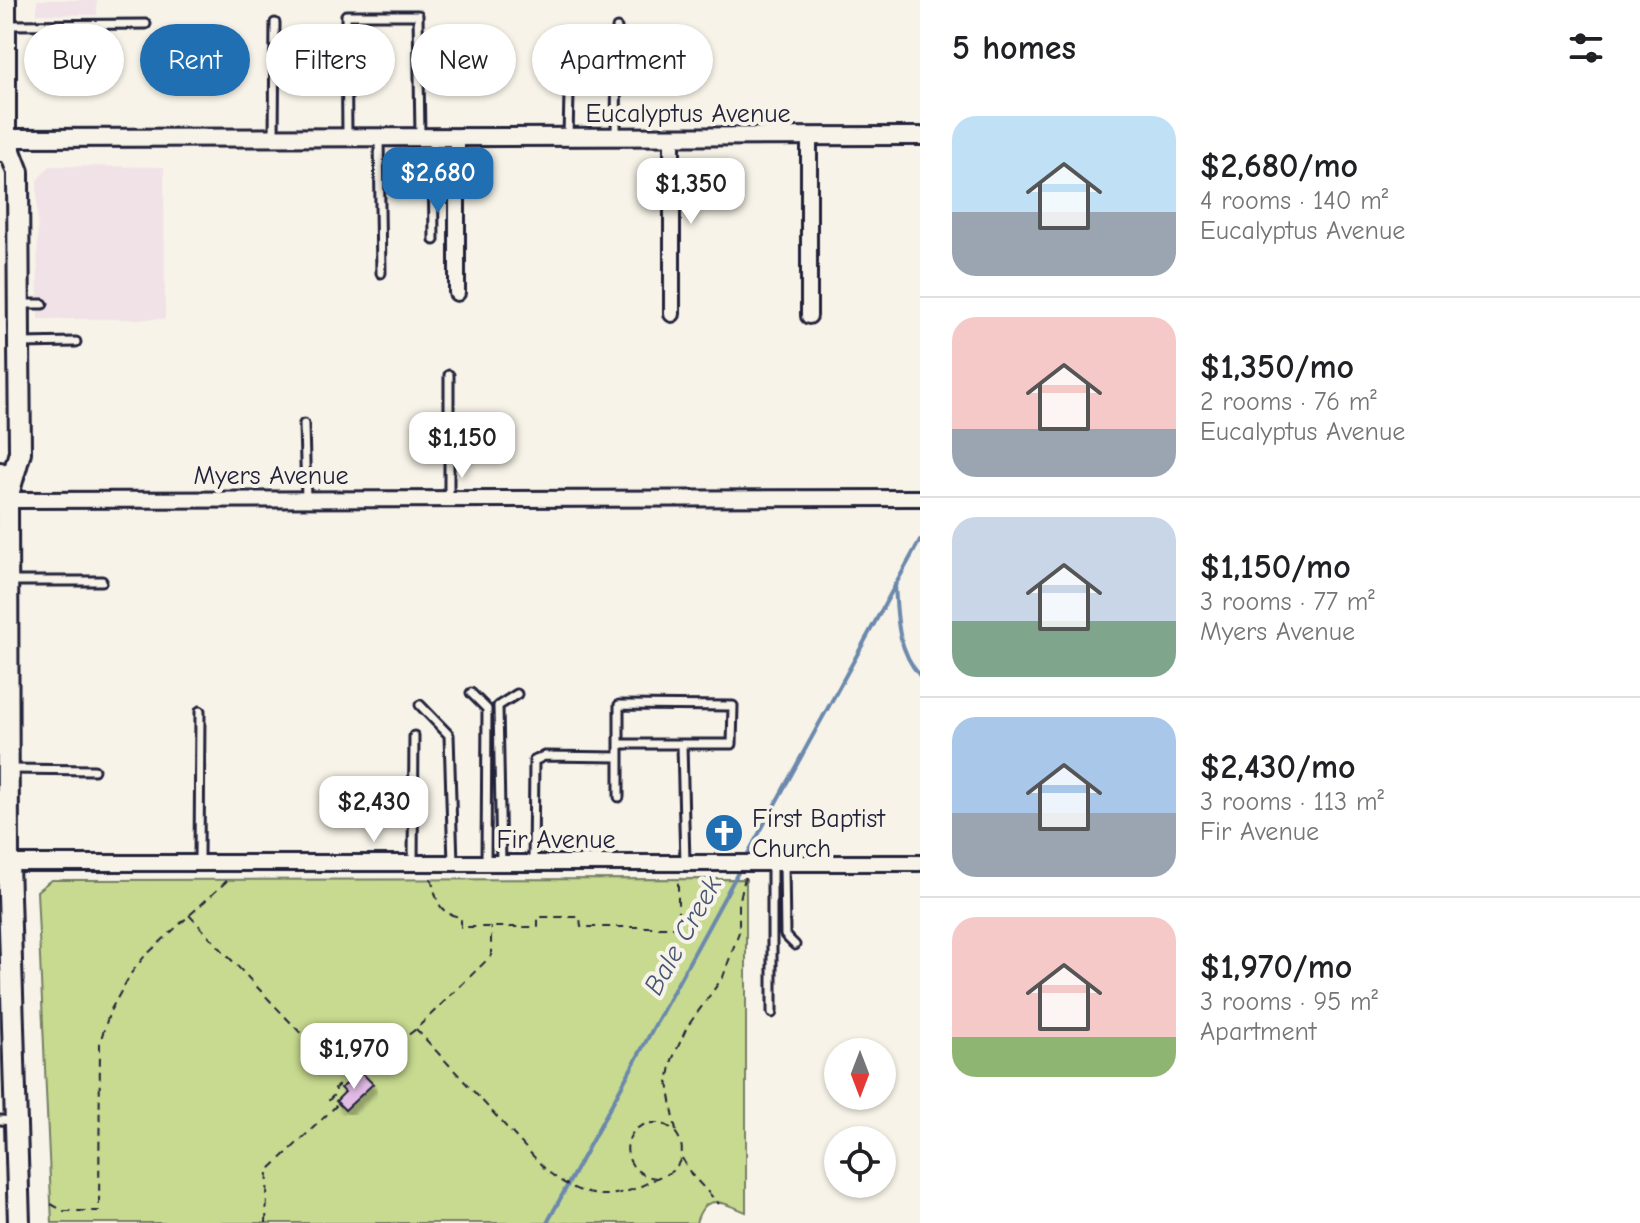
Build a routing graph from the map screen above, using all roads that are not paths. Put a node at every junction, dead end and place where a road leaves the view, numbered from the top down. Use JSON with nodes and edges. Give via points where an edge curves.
{"nodes":[{"id":1,"x":5,"y":0,"type":"edge"},
{"id":2,"x":275,"y":23,"type":"dead end"},
{"id":3,"x":140,"y":24,"type":"edge"},
{"id":4,"x":5,"y":25,"type":"junction"},
{"id":5,"x":569,"y":96,"type":"edge"},
{"id":6,"x":616,"y":96,"type":"edge"},
{"id":7,"x":920,"y":136,"type":"edge"},
{"id":8,"x":568,"y":137,"type":"junction"},
{"id":9,"x":616,"y":137,"type":"junction"},
{"id":10,"x":672,"y":137,"type":"junction"},
{"id":11,"x":809,"y":137,"type":"junction"},
{"id":12,"x":274,"y":138,"type":"junction"},
{"id":13,"x":347,"y":138,"type":"junction"},
{"id":14,"x":379,"y":138,"type":"junction"},
{"id":15,"x":426,"y":138,"type":"junction"},
{"id":16,"x":457,"y":138,"type":"junction"},
{"id":17,"x":2,"y":146,"type":"edge"},
{"id":18,"x":434,"y":240,"type":"dead end"},
{"id":19,"x":381,"y":273,"type":"dead end"},
{"id":20,"x":457,"y":293,"type":"dead end"},
{"id":21,"x":18,"y":304,"type":"junction"},
{"id":22,"x":43,"y":304,"type":"dead end"},
{"id":23,"x":672,"y":314,"type":"dead end"},
{"id":24,"x":809,"y":316,"type":"dead end"},
{"id":25,"x":76,"y":342,"type":"dead end"},
{"id":26,"x":19,"y":343,"type":"junction"},
{"id":27,"x":449,"y":375,"type":"dead end"},
{"id":28,"x":304,"y":424,"type":"dead end"},
{"id":29,"x":0,"y":473,"type":"edge"},
{"id":30,"x":918,"y":498,"type":"edge"},
{"id":31,"x":306,"y":499,"type":"junction"},
{"id":32,"x":449,"y":499,"type":"junction"},
{"id":33,"x":7,"y":500,"type":"junction"},
{"id":34,"x":7,"y":581,"type":"junction"},
{"id":35,"x":102,"y":581,"type":"dead end"},
{"id":36,"x":471,"y":693,"type":"dead end"},
{"id":37,"x":517,"y":694,"type":"dead end"},
{"id":38,"x":420,"y":705,"type":"dead end"},
{"id":39,"x":200,"y":711,"type":"dead end"},
{"id":40,"x":414,"y":736,"type":"dead end"},
{"id":41,"x":619,"y":744,"type":"junction"},
{"id":42,"x":682,"y":744,"type":"junction"},
{"id":43,"x":619,"y":757,"type":"junction"},
{"id":44,"x":8,"y":769,"type":"junction"},
{"id":45,"x":94,"y":770,"type":"dead end"},
{"id":46,"x":619,"y":797,"type":"dead end"},
{"id":47,"x":4,"y":863,"type":"edge"},
{"id":48,"x":199,"y":863,"type":"junction"},
{"id":49,"x":413,"y":863,"type":"junction"},
{"id":50,"x":453,"y":863,"type":"junction"},
{"id":51,"x":493,"y":863,"type":"junction"},
{"id":52,"x":533,"y":863,"type":"junction"},
{"id":53,"x":778,"y":863,"type":"junction"},
{"id":54,"x":920,"y":863,"type":"edge"},
{"id":55,"x":683,"y":870,"type":"junction"},
{"id":56,"x":795,"y":945,"type":"dead end"},
{"id":57,"x":772,"y":1013,"type":"dead end"},
{"id":58,"x":7,"y":1027,"type":"edge"},
{"id":59,"x":8,"y":1120,"type":"edge"},
{"id":60,"x":19,"y":1223,"type":"edge"}],
"edges":[{"from":1,"to":4,"type":"main road"},
{"from":2,"to":12,"type":"lane"},
{"from":3,"to":4,"type":"lane"},
{"from":4,"to":17,"type":"main road"},
{"from":5,"to":8,"type":"lane"},
{"from":6,"to":9,"type":"lane"},
{"from":7,"to":11,"type":"street","name":"Eucalyptus Avenue"},
{"from":8,"to":9,"type":"street","name":"Eucalyptus Avenue"},
{"from":8,"to":16,"type":"street","name":"Eucalyptus Avenue"},
{"from":9,"to":10,"type":"street","name":"Eucalyptus Avenue"},
{"from":10,"to":11,"type":"street","name":"Eucalyptus Avenue"},
{"from":10,"to":23,"type":"street"},
{"from":11,"to":24,"type":"street"},
{"from":12,"to":13,"type":"street","name":"Eucalyptus Avenue"},
{"from":12,"to":17,"type":"street","name":"Eucalyptus Avenue"},
{"from":13,"to":14,"type":"street","name":"Eucalyptus Avenue"},
{"from":13,"to":15,"type":"lane","via":[[346,15],[418,15]]},
{"from":14,"to":15,"type":"street","name":"Eucalyptus Avenue"},
{"from":14,"to":19,"type":"lane"},
{"from":15,"to":16,"type":"street","name":"Eucalyptus Avenue"},
{"from":15,"to":18,"type":"lane"},
{"from":16,"to":20,"type":"street"},
{"from":17,"to":21,"type":"main road","via":[[18,172]]},
{"from":21,"to":22,"type":"lane"},
{"from":21,"to":26,"type":"main road"},
{"from":25,"to":26,"type":"lane"},
{"from":26,"to":33,"type":"main road","via":[[20,452]]},
{"from":27,"to":32,"type":"lane"},
{"from":28,"to":31,"type":"lane"},
{"from":29,"to":33,"type":"main road"},
{"from":30,"to":32,"type":"street","name":"Myers Avenue"},
{"from":31,"to":32,"type":"street","name":"Myers Avenue"},
{"from":31,"to":33,"type":"street","name":"Myers Avenue"},
{"from":33,"to":34,"type":"main road"},
{"from":34,"to":35,"type":"lane"},
{"from":34,"to":44,"type":"main road"},
{"from":36,"to":51,"type":"lane","via":[[487,709]]},
{"from":37,"to":51,"type":"lane","via":[[498,706]]},
{"from":38,"to":50,"type":"lane","via":[[449,735]]},
{"from":39,"to":48,"type":"lane"},
{"from":40,"to":49,"type":"lane"},
{"from":41,"to":42,"type":"lane"},
{"from":41,"to":42,"type":"lane","via":[[619,705],[733,706],[732,744]]},
{"from":41,"to":43,"type":"lane"},
{"from":42,"to":55,"type":"lane"},
{"from":43,"to":46,"type":"lane"},
{"from":43,"to":52,"type":"lane","via":[[544,756],[534,761]]},
{"from":44,"to":45,"type":"lane"},
{"from":44,"to":47,"type":"main road"},
{"from":47,"to":48,"type":"street","name":"Fir Avenue"},
{"from":47,"to":58,"type":"main road"},
{"from":48,"to":49,"type":"street","name":"Fir Avenue"},
{"from":49,"to":50,"type":"street","name":"Fir Avenue"},
{"from":50,"to":51,"type":"street","name":"Fir Avenue"},
{"from":51,"to":52,"type":"street","name":"Fir Avenue"},
{"from":52,"to":55,"type":"street","name":"Fir Avenue"},
{"from":53,"to":54,"type":"street","name":"Fir Avenue"},
{"from":53,"to":55,"type":"street","name":"Fir Avenue"},
{"from":53,"to":56,"type":"lane","via":[[785,935]]},
{"from":53,"to":57,"type":"lane"},
{"from":58,"to":59,"type":"main road"},
{"from":59,"to":60,"type":"main road"}]}
